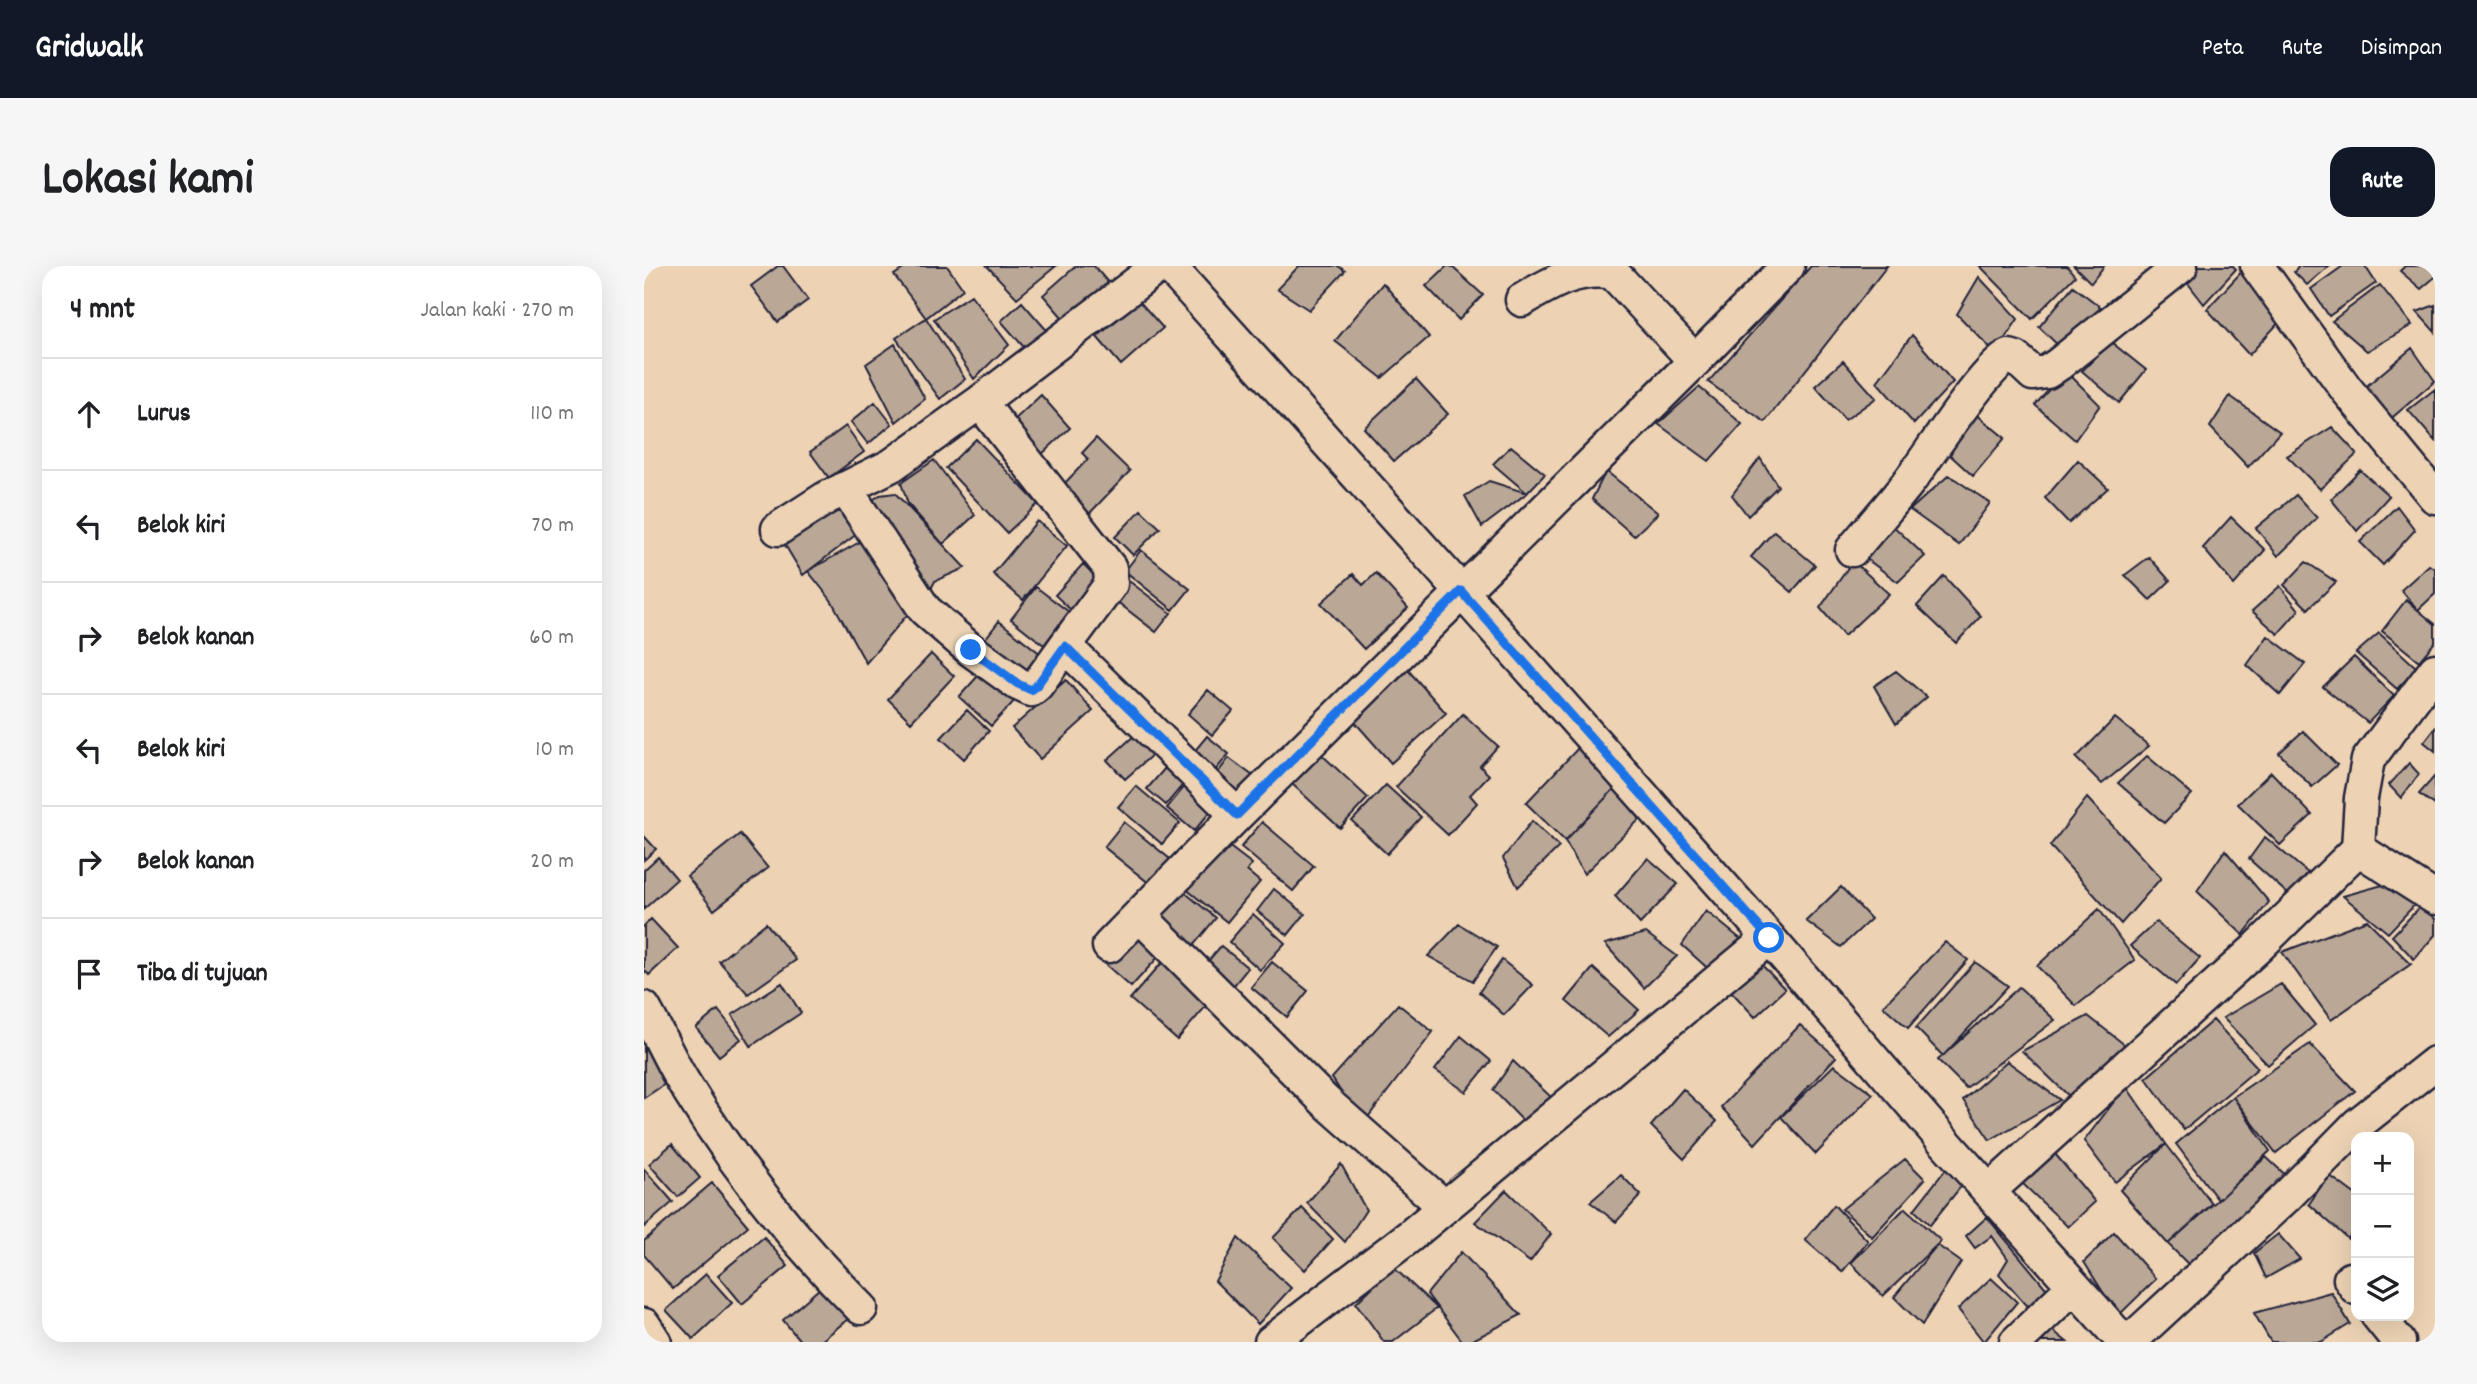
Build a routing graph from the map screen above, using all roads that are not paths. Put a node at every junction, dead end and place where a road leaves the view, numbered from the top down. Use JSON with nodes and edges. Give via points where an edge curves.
{"nodes":[{"id":1,"x":1159,"y":266,"type":"edge"},
{"id":2,"x":1169,"y":266,"type":"edge"},
{"id":3,"x":1788,"y":266,"type":"edge"},
{"id":4,"x":2181,"y":266,"type":"edge"},
{"id":5,"x":2257,"y":266,"type":"edge"},
{"id":6,"x":1522,"y":300,"type":"dead end"},
{"id":7,"x":1695,"y":361,"type":"junction"},
{"id":8,"x":980,"y":402,"type":"junction"},
{"id":9,"x":845,"y":488,"type":"junction"},
{"id":10,"x":2435,"y":497,"type":"edge"},
{"id":11,"x":778,"y":529,"type":"dead end"},
{"id":12,"x":1852,"y":550,"type":"dead end"},
{"id":13,"x":1461,"y":591,"type":"junction"},
{"id":14,"x":1065,"y":646,"type":"junction"},
{"id":15,"x":2435,"y":670,"type":"edge"},
{"id":16,"x":1237,"y":815,"type":"junction"},
{"id":17,"x":2358,"y":849,"type":"junction"},
{"id":18,"x":2435,"y":898,"type":"edge"},
{"id":19,"x":1139,"y":915,"type":"junction"},
{"id":20,"x":1769,"y":938,"type":"junction"},
{"id":21,"x":1109,"y":946,"type":"dead end"},
{"id":22,"x":644,"y":1008,"type":"edge"},
{"id":23,"x":2435,"y":1063,"type":"edge"},
{"id":24,"x":1989,"y":1191,"type":"junction"},
{"id":25,"x":1445,"y":1207,"type":"junction"},
{"id":26,"x":2074,"y":1286,"type":"junction"},
{"id":27,"x":861,"y":1308,"type":"dead end"},
{"id":28,"x":2382,"y":1321,"type":"edge"},
{"id":29,"x":644,"y":1325,"type":"edge"},
{"id":30,"x":655,"y":1342,"type":"edge"},
{"id":31,"x":1271,"y":1342,"type":"edge"},
{"id":32,"x":2016,"y":1342,"type":"edge"},
{"id":33,"x":2124,"y":1342,"type":"edge"},
{"id":34,"x":2129,"y":1342,"type":"edge"},
{"id":35,"x":2399,"y":1342,"type":"edge"}],
"edges":[{"from":1,"to":8,"type":"street"},
{"from":2,"to":13,"type":"street"},
{"from":3,"to":7,"type":"street"},
{"from":4,"to":12,"type":"street","via":[[2047,372],[2033,374],[2016,358],[2003,359]]},
{"from":5,"to":10,"type":"street","via":[[2347,390]]},
{"from":6,"to":7,"type":"street","via":[[1585,268],[1613,272]]},
{"from":7,"to":13,"type":"street"},
{"from":8,"to":9,"type":"street","via":[[892,464]]},
{"from":8,"to":14,"type":"street","via":[[1110,568],[1111,584]]},
{"from":9,"to":11,"type":"street"},
{"from":9,"to":14,"type":"street","via":[[925,611],[1018,684],[1031,690]]},
{"from":13,"to":16,"type":"street"},
{"from":13,"to":20,"type":"street"},
{"from":14,"to":16,"type":"street"},
{"from":15,"to":17,"type":"street","via":[[2368,760]]},
{"from":16,"to":19,"type":"street"},
{"from":17,"to":18,"type":"street"},
{"from":17,"to":24,"type":"street","via":[[2258,947]]},
{"from":19,"to":21,"type":"street"},
{"from":19,"to":25,"type":"street","via":[[1325,1101]]},
{"from":20,"to":24,"type":"street"},
{"from":20,"to":25,"type":"street"},
{"from":22,"to":27,"type":"street","via":[[682,1081],[751,1185]]},
{"from":23,"to":34,"type":"street","via":[[2358,1124]]},
{"from":24,"to":26,"type":"street"},
{"from":25,"to":31,"type":"street"},
{"from":26,"to":32,"type":"street"},
{"from":26,"to":33,"type":"street"},
{"from":28,"to":35,"type":"street"},
{"from":29,"to":30,"type":"street"}]}
